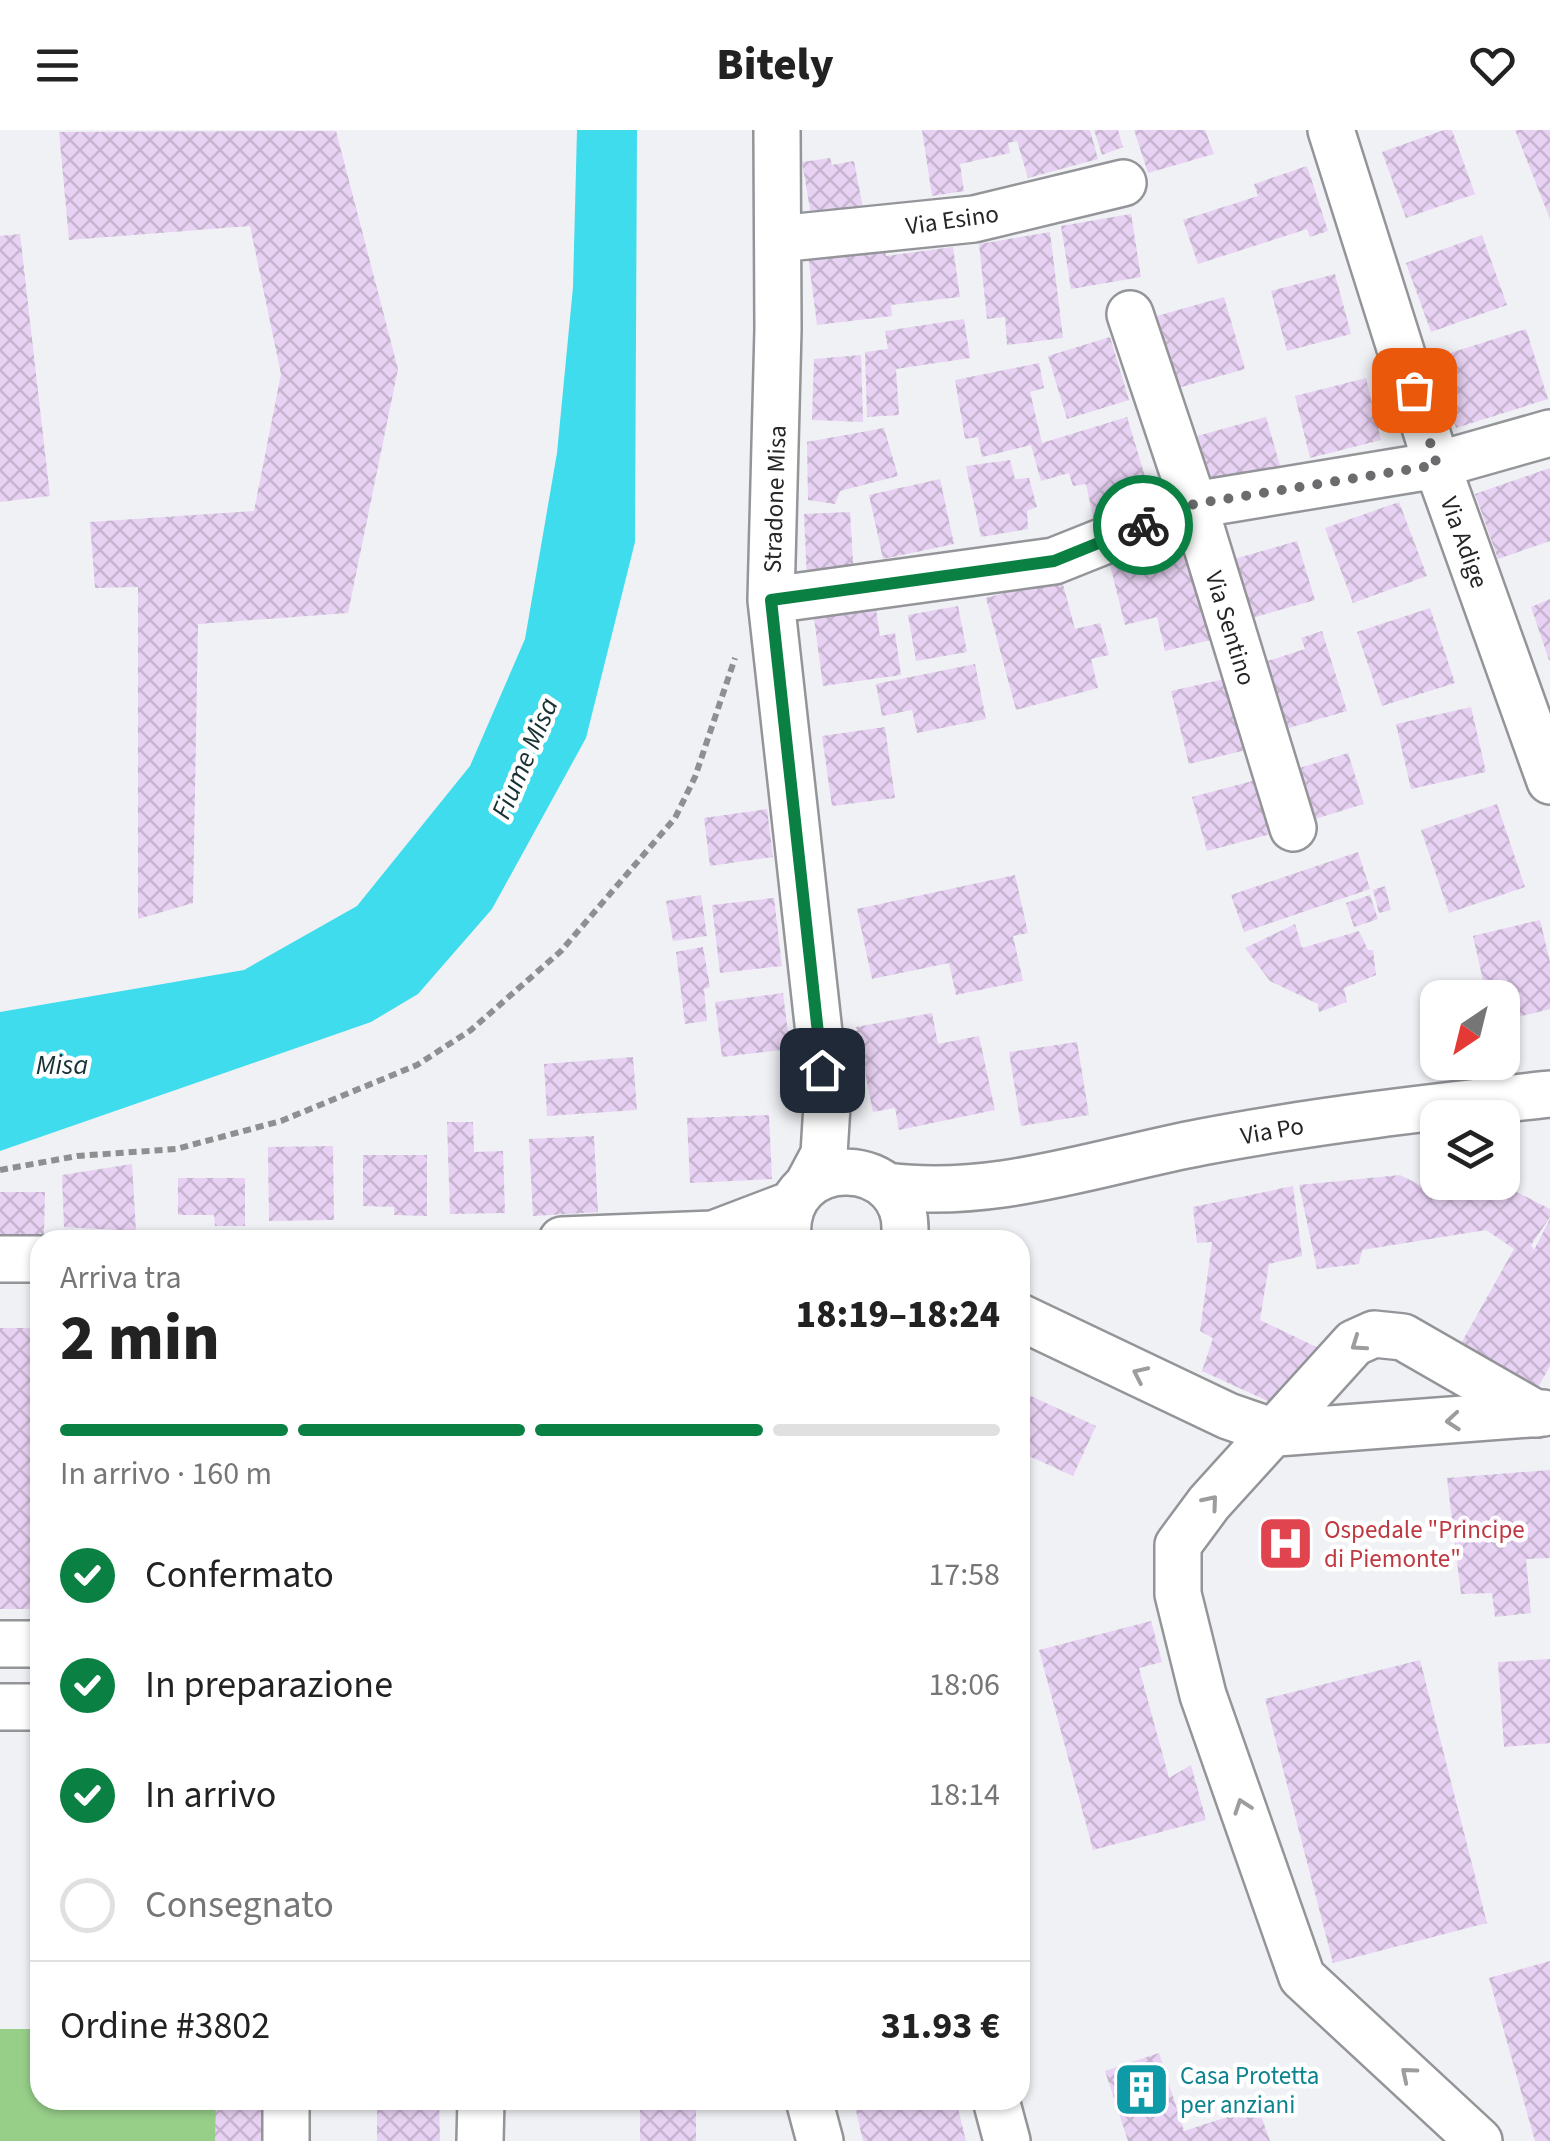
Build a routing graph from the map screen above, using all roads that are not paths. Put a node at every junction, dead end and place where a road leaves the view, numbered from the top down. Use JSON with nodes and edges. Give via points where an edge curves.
{"nodes":[{"id":1,"x":777,"y":130,"type":"edge"},
{"id":2,"x":1331,"y":130,"type":"edge"},
{"id":3,"x":1123,"y":183,"type":"dead end"},
{"id":4,"x":778,"y":238,"type":"junction"},
{"id":5,"x":1130,"y":314,"type":"dead end"},
{"id":6,"x":1550,"y":434,"type":"edge"},
{"id":7,"x":1437,"y":465,"type":"junction"},
{"id":8,"x":1194,"y":504,"type":"junction"},
{"id":9,"x":772,"y":614,"type":"junction"},
{"id":10,"x":1550,"y":781,"type":"edge"},
{"id":11,"x":1293,"y":828,"type":"dead end"},
{"id":12,"x":1550,"y":1094,"type":"edge"},
{"id":13,"x":827,"y":1105,"type":"junction"},
{"id":14,"x":877,"y":1180,"type":"junction"},
{"id":15,"x":998,"y":1186,"type":"junction"},
{"id":16,"x":796,"y":1210,"type":"edge"},
{"id":17,"x":728,"y":1230,"type":"edge"},
{"id":18,"x":904,"y":1230,"type":"edge"},
{"id":19,"x":929,"y":1230,"type":"edge"},
{"id":20,"x":0,"y":1259,"type":"edge"},
{"id":21,"x":30,"y":1259,"type":"edge"},
{"id":22,"x":1030,"y":1322,"type":"edge"},
{"id":23,"x":1544,"y":1413,"type":"edge"},
{"id":24,"x":1277,"y":1432,"type":"junction"},
{"id":25,"x":0,"y":1644,"type":"edge"},
{"id":26,"x":30,"y":1644,"type":"edge"},
{"id":27,"x":0,"y":1707,"type":"edge"},
{"id":28,"x":30,"y":1707,"type":"edge"},
{"id":29,"x":286,"y":2110,"type":"edge"},
{"id":30,"x":481,"y":2110,"type":"edge"},
{"id":31,"x":812,"y":2110,"type":"edge"},
{"id":32,"x":999,"y":2110,"type":"edge"},
{"id":33,"x":286,"y":2141,"type":"edge"},
{"id":34,"x":480,"y":2141,"type":"edge"},
{"id":35,"x":820,"y":2141,"type":"edge"},
{"id":36,"x":1008,"y":2141,"type":"edge"},
{"id":37,"x":1479,"y":2141,"type":"edge"}],
"edges":[{"from":1,"to":4,"type":"street","name":"Stradone Misa"},
{"from":2,"to":7,"type":"street","name":"Via Adige"},
{"from":3,"to":4,"type":"street","name":"Via Esino","via":[[974,219]]},
{"from":4,"to":9,"type":"street","name":"Stradone Misa"},
{"from":5,"to":8,"type":"street","name":"Via Sentino"},
{"from":6,"to":7,"type":"street"},
{"from":7,"to":8,"type":"street"},
{"from":7,"to":10,"type":"street","name":"Via Adige"},
{"from":8,"to":9,"type":"street","via":[[1054,561]]},
{"from":8,"to":11,"type":"street","name":"Via Sentino"},
{"from":9,"to":13,"type":"street","name":"Stradone Misa"},
{"from":12,"to":15,"type":"street","name":"Via Po","via":[[1315,1122]]},
{"from":13,"to":14,"type":"street","name":"Stradone Misa"},
{"from":13,"to":16,"type":"street","name":"Stradone Misa","via":[[824,1154]]},
{"from":14,"to":15,"type":"street","name":"Via Po","via":[[934,1193]]},
{"from":14,"to":16,"type":"street","name":"Via Po","via":[[836,1171]]},
{"from":14,"to":18,"type":"street","name":"Stradone Misa","via":[[904,1215]]},
{"from":15,"to":19,"type":"street","name":"Via Po"},
{"from":16,"to":17,"type":"street","name":"Via Po"},
{"from":20,"to":21,"type":"street"},
{"from":24,"to":22,"type":"street","one_way":true,"via":[[1228,1416]]},
{"from":23,"to":24,"type":"street","one_way":true},
{"from":23,"to":24,"type":"street","one_way":true,"via":[[1403,1338],[1374,1334],[1354,1343]]},
{"from":37,"to":24,"type":"street","one_way":true,"via":[[1302,1977],[1203,1694],[1178,1594],[1178,1545]]},
{"from":25,"to":26,"type":"street"},
{"from":27,"to":28,"type":"street"},
{"from":29,"to":33,"type":"street"},
{"from":30,"to":34,"type":"street"},
{"from":31,"to":35,"type":"street"},
{"from":32,"to":36,"type":"street"}]}
